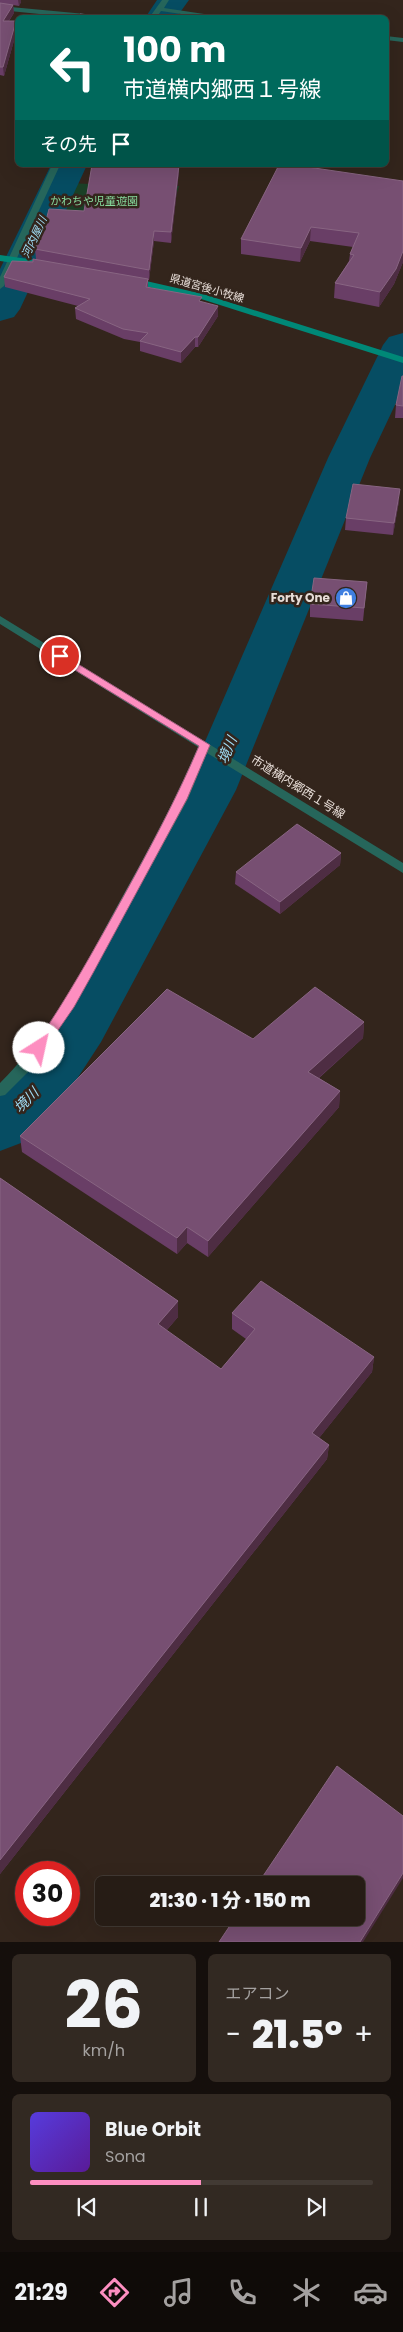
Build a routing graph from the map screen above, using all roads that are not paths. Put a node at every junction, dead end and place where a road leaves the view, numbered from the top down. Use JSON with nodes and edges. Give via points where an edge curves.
{"nodes":[{"id":1,"x":166,"y":0,"type":"edge"},
{"id":2,"x":0,"y":8,"type":"edge"},
{"id":3,"x":160,"y":9,"type":"junction"},
{"id":4,"x":75,"y":15,"type":"edge"},
{"id":5,"x":155,"y":15,"type":"edge"},
{"id":6,"x":205,"y":15,"type":"edge"},
{"id":7,"x":389,"y":38,"type":"edge"},
{"id":8,"x":403,"y":40,"type":"edge"},
{"id":9,"x":55,"y":167,"type":"edge"},
{"id":10,"x":0,"y":258,"type":"edge"},
{"id":11,"x":13,"y":259,"type":"junction"},
{"id":12,"x":48,"y":265,"type":"edge"},
{"id":13,"x":126,"y":280,"type":"edge"},
{"id":14,"x":0,"y":286,"type":"edge"},
{"id":15,"x":403,"y":360,"type":"edge"},
{"id":16,"x":0,"y":618,"type":"edge"},
{"id":17,"x":205,"y":745,"type":"junction"},
{"id":18,"x":403,"y":869,"type":"edge"},
{"id":19,"x":0,"y":1091,"type":"edge"}],
"edges":[{"from":1,"to":3,"type":"street"},
{"from":2,"to":4,"type":"street"},
{"from":3,"to":5,"type":"street"},
{"from":3,"to":6,"type":"street"},
{"from":7,"to":8,"type":"street"},
{"from":9,"to":11,"type":"street"},
{"from":10,"to":11,"type":"main road"},
{"from":11,"to":12,"type":"main road"},
{"from":11,"to":14,"type":"street"},
{"from":13,"to":15,"type":"main road","name":"県道宮後小牧線","via":[[200,296]]},
{"from":16,"to":17,"type":"street","name":"市道横内郷西１号線"},
{"from":17,"to":18,"type":"street","name":"市道横内郷西１号線"},
{"from":17,"to":19,"type":"street","via":[[182,799],[70,1004],[28,1063]]}]}
